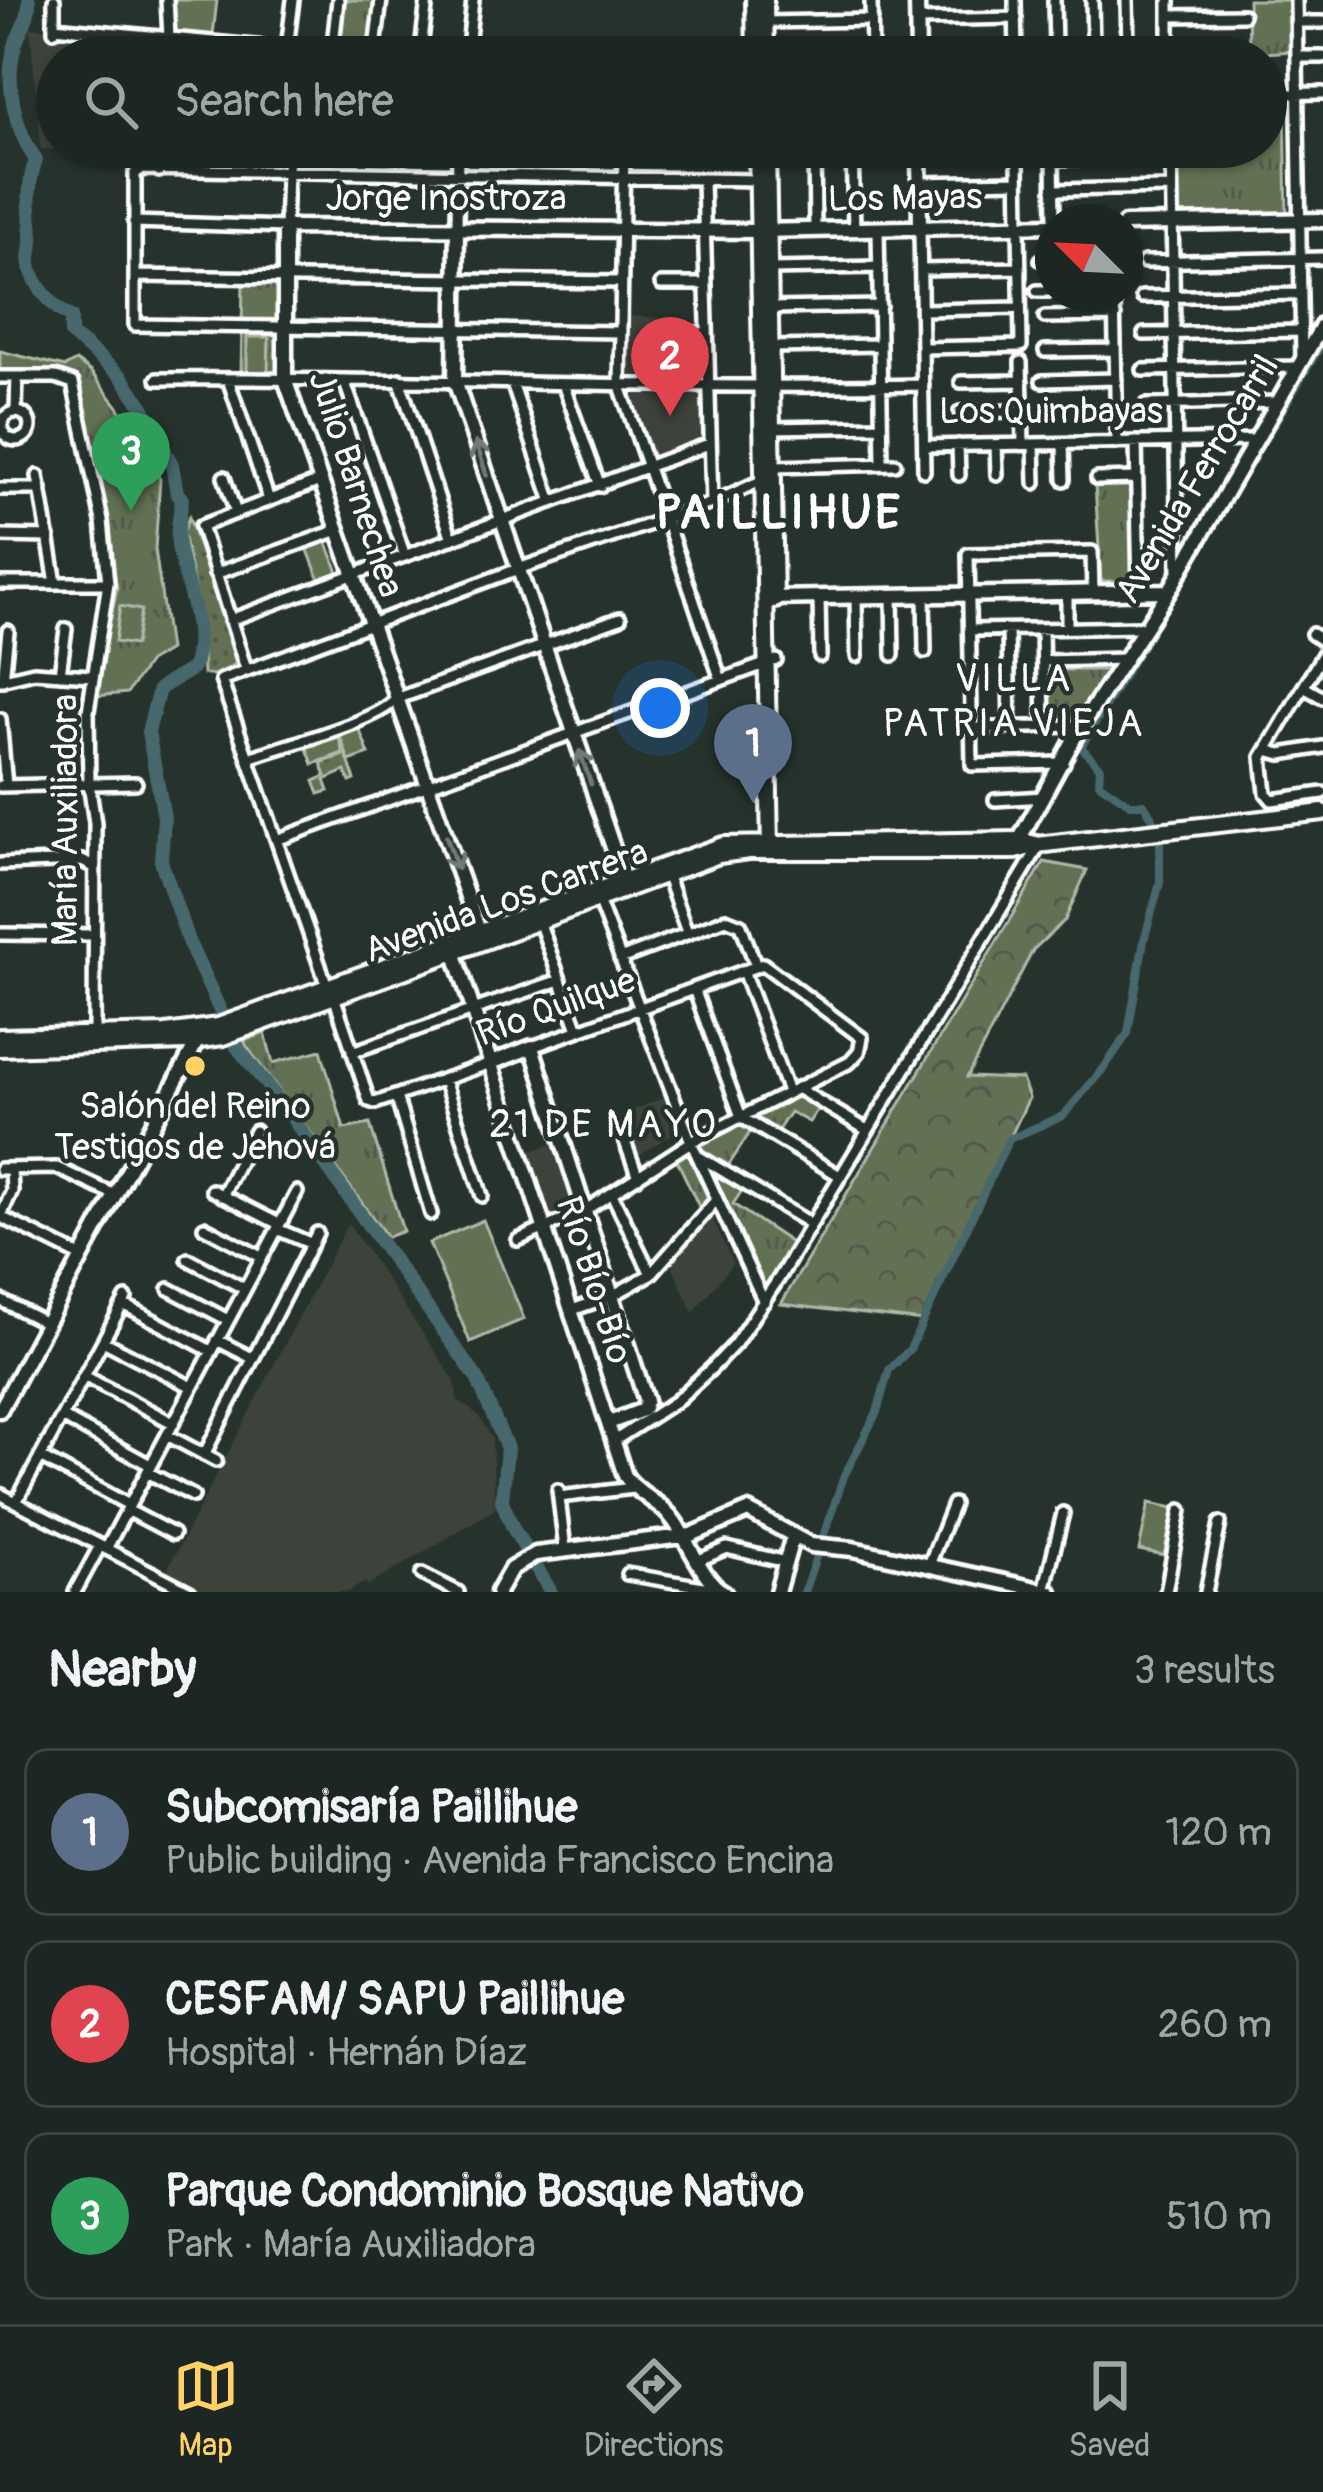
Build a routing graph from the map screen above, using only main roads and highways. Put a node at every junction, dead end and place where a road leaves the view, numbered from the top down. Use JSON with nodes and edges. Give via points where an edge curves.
{"nodes":[{"id":1,"x":754,"y":0,"type":"edge"},
{"id":2,"x":764,"y":0,"type":"edge"},
{"id":3,"x":755,"y":36,"type":"edge"},
{"id":4,"x":765,"y":36,"type":"edge"},
{"id":5,"x":758,"y":168,"type":"edge"},
{"id":6,"x":766,"y":168,"type":"edge"},
{"id":7,"x":763,"y":231,"type":"junction"},
{"id":8,"x":766,"y":388,"type":"junction"},
{"id":9,"x":768,"y":473,"type":"junction"},
{"id":10,"x":772,"y":662,"type":"junction"},
{"id":11,"x":1323,"y":812,"type":"edge"},
{"id":12,"x":770,"y":822,"type":"junction"},
{"id":13,"x":775,"y":846,"type":"junction"},
{"id":14,"x":709,"y":849,"type":"junction"},
{"id":15,"x":625,"y":883,"type":"junction"},
{"id":16,"x":453,"y":947,"type":"junction"},
{"id":17,"x":0,"y":1037,"type":"edge"},
{"id":18,"x":94,"y":1040,"type":"junction"},
{"id":19,"x":0,"y":1048,"type":"edge"}],
"edges":[{"from":1,"to":3,"type":"main road"},
{"from":2,"to":4,"type":"main road"},
{"from":5,"to":7,"type":"main road"},
{"from":6,"to":7,"type":"main road"},
{"from":7,"to":8,"type":"main road"},
{"from":7,"to":8,"type":"main road"},
{"from":8,"to":9,"type":"main road"},
{"from":8,"to":9,"type":"main road"},
{"from":9,"to":10,"type":"main road"},
{"from":10,"to":12,"type":"main road"},
{"from":10,"to":13,"type":"main road"},
{"from":11,"to":13,"type":"main road","name":"Avenida Los Carrera","via":[[1039,845]]},
{"from":12,"to":13,"type":"main road"},
{"from":12,"to":14,"type":"main road"},
{"from":13,"to":14,"type":"main road","name":"Avenida Los Carrera"},
{"from":13,"to":15,"type":"main road","name":"Avenida Los Carrera"},
{"from":14,"to":15,"type":"main road","name":"Avenida Los Carrera"},
{"from":15,"to":16,"type":"main road","name":"Avenida Los Carrera"},
{"from":15,"to":16,"type":"main road","name":"Avenida Los Carrera","via":[[598,900]]},
{"from":16,"to":18,"type":"main road","name":"Avenida Los Carrera","via":[[210,1034]]},
{"from":17,"to":18,"type":"main road","name":"Avenida Los Carrera"},
{"from":18,"to":19,"type":"main road","name":"Avenida Los Carrera"}]}
